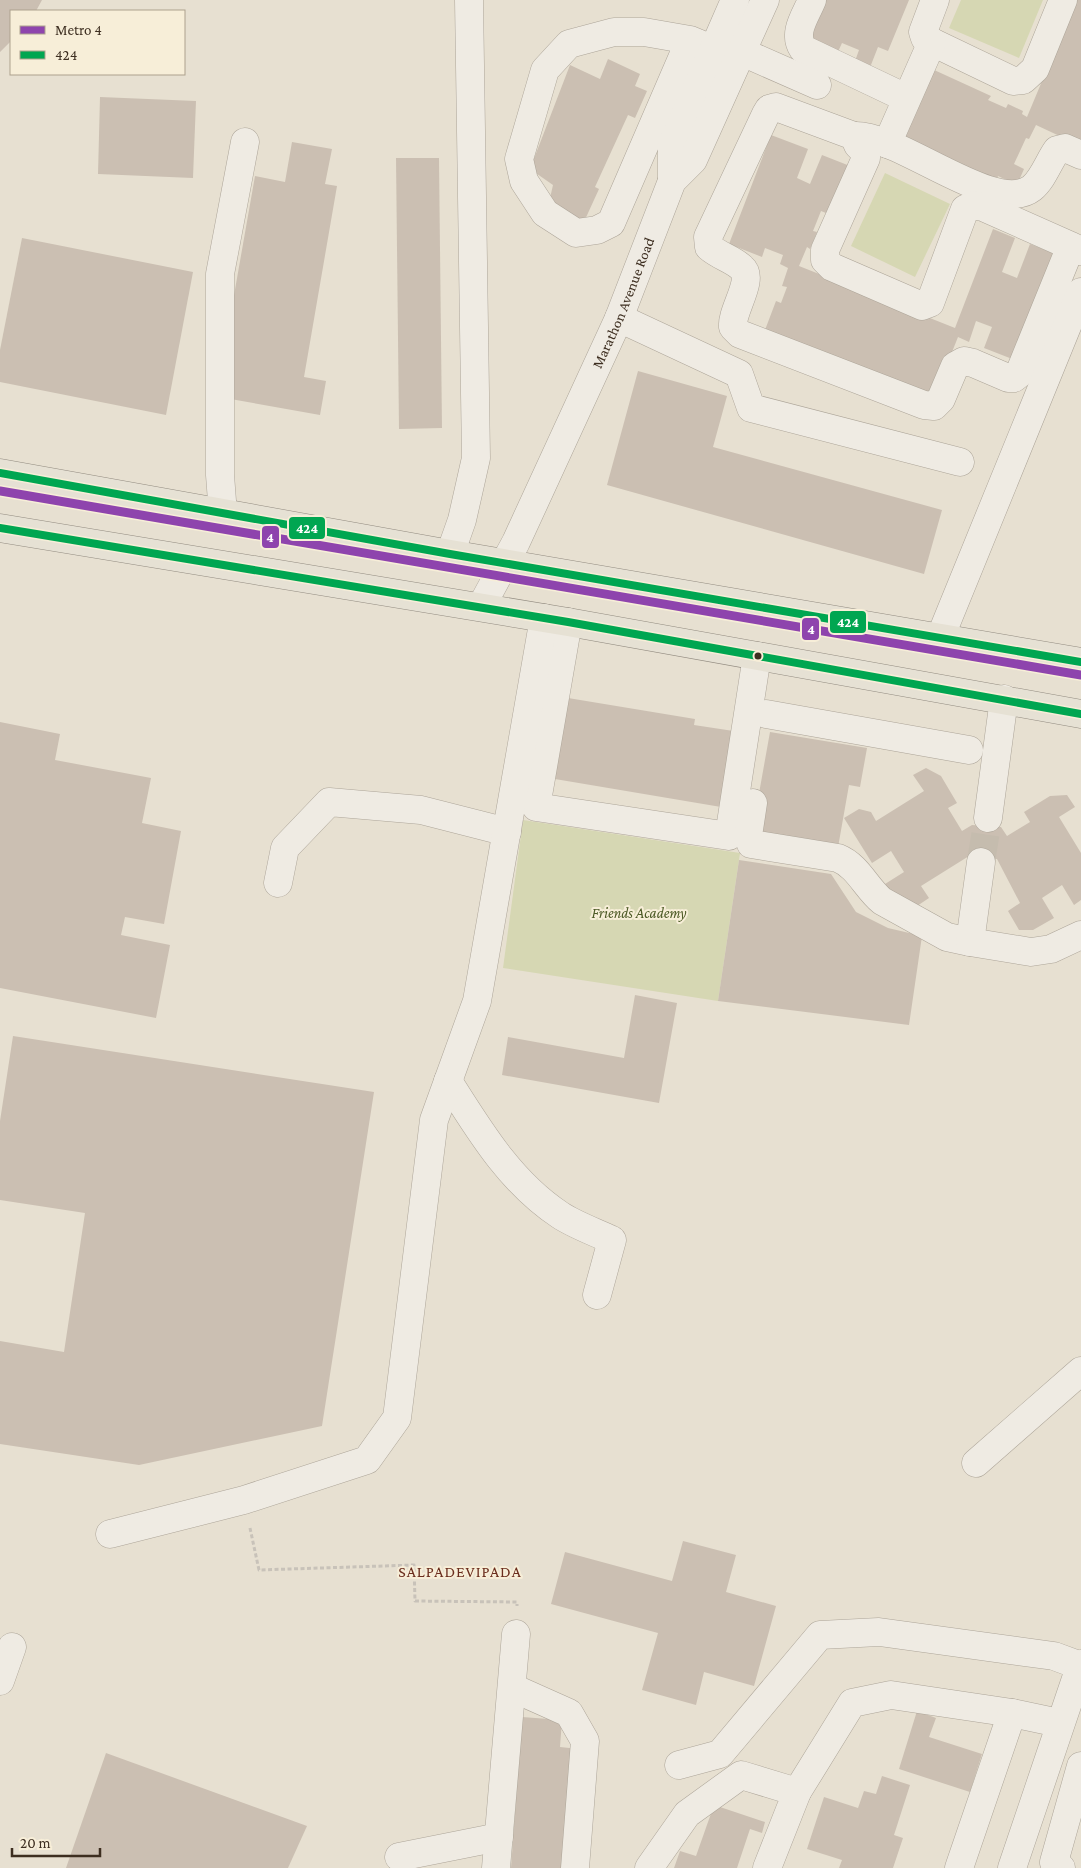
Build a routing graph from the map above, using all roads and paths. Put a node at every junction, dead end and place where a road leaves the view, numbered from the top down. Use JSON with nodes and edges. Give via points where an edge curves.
{"nodes":[{"id":1,"x":469,"y":0,"type":"edge"},
{"id":2,"x":735,"y":0,"type":"edge"},
{"id":3,"x":765,"y":0,"type":"edge"},
{"id":4,"x":812,"y":0,"type":"edge"},
{"id":5,"x":935,"y":0,"type":"edge"},
{"id":6,"x":1062,"y":0,"type":"edge"},
{"id":7,"x":932,"y":42,"type":"junction"},
{"id":8,"x":702,"y":45,"type":"junction"},
{"id":9,"x":742,"y":52,"type":"junction"},
{"id":10,"x":823,"y":72,"type":"junction"},
{"id":11,"x":906,"y":98,"type":"junction"},
{"id":12,"x":804,"y":117,"type":"junction"},
{"id":13,"x":854,"y":136,"type":"junction"},
{"id":14,"x":245,"y":142,"type":"dead end"},
{"id":15,"x":887,"y":144,"type":"junction"},
{"id":16,"x":1081,"y":155,"type":"edge"},
{"id":17,"x":672,"y":181,"type":"junction"},
{"id":18,"x":622,"y":198,"type":"junction"},
{"id":19,"x":658,"y":217,"type":"junction"},
{"id":20,"x":1076,"y":248,"type":"edge"},
{"id":21,"x":1081,"y":292,"type":"edge"},
{"id":22,"x":619,"y":318,"type":"junction"},
{"id":23,"x":960,"y":462,"type":"dead end"},
{"id":24,"x":0,"y":473,"type":"edge"},
{"id":25,"x":222,"y":514,"type":"junction"},
{"id":26,"x":0,"y":528,"type":"edge"},
{"id":27,"x":450,"y":554,"type":"junction"},
{"id":28,"x":505,"y":564,"type":"junction"},
{"id":29,"x":481,"y":607,"type":"junction"},
{"id":30,"x":556,"y":620,"type":"junction"},
{"id":31,"x":940,"y":638,"type":"junction"},
{"id":32,"x":766,"y":658,"type":"junction"},
{"id":33,"x":1081,"y":662,"type":"edge"},
{"id":34,"x":1004,"y":700,"type":"junction"},
{"id":35,"x":766,"y":714,"type":"junction"},
{"id":36,"x":1081,"y":714,"type":"edge"},
{"id":37,"x":969,"y":750,"type":"dead end"},
{"id":38,"x":988,"y":818,"type":"tunnel mouth"},
{"id":39,"x":506,"y":832,"type":"junction"},
{"id":40,"x":981,"y":862,"type":"tunnel mouth"},
{"id":41,"x":278,"y":882,"type":"dead end"},
{"id":42,"x":1081,"y":935,"type":"edge"},
{"id":43,"x":970,"y":942,"type":"junction"},
{"id":44,"x":448,"y":1081,"type":"junction"},
{"id":45,"x":597,"y":1295,"type":"dead end"},
{"id":46,"x":1081,"y":1371,"type":"edge"},
{"id":47,"x":976,"y":1463,"type":"dead end"},
{"id":48,"x":244,"y":1500,"type":"junction"},
{"id":49,"x":110,"y":1534,"type":"dead end"},
{"id":50,"x":516,"y":1634,"type":"joint"},
{"id":51,"x":12,"y":1647,"type":"dead end"},
{"id":52,"x":1081,"y":1665,"type":"edge"},
{"id":53,"x":0,"y":1681,"type":"edge"},
{"id":54,"x":513,"y":1688,"type":"junction"},
{"id":55,"x":1012,"y":1713,"type":"junction"},
{"id":56,"x":1059,"y":1723,"type":"junction"},
{"id":57,"x":680,"y":1765,"type":"dead end"},
{"id":58,"x":1081,"y":1766,"type":"edge"},
{"id":59,"x":797,"y":1792,"type":"junction"},
{"id":60,"x":499,"y":1837,"type":"junction"},
{"id":61,"x":399,"y":1857,"type":"dead end"},
{"id":62,"x":496,"y":1868,"type":"edge"},
{"id":63,"x":575,"y":1868,"type":"edge"},
{"id":64,"x":649,"y":1868,"type":"edge"},
{"id":65,"x":767,"y":1868,"type":"edge"},
{"id":66,"x":959,"y":1868,"type":"edge"},
{"id":67,"x":1012,"y":1868,"type":"edge"},
{"id":68,"x":1061,"y":1868,"type":"edge"}],
"edges":[{"from":1,"to":27,"type":"street","via":[[476,458],[462,520]]},
{"from":2,"to":8,"type":"street"},
{"from":3,"to":9,"type":"street","name":"Marathon Avenue Road"},
{"from":4,"to":10,"type":"street","via":[[798,42]]},
{"from":5,"to":7,"type":"street","via":[[923,32]]},
{"from":6,"to":7,"type":"street","via":[[1035,69],[1023,80],[1013,81]]},
{"from":7,"to":11,"type":"street"},
{"from":8,"to":17,"type":"street","via":[[672,145]]},
{"from":8,"to":18,"type":"street"},
{"from":8,"to":18,"type":"street","via":[[644,32],[614,32],[569,44],[546,70],[519,159],[524,181],[545,213],[576,233],[597,230],[611,223]]},
{"from":9,"to":10,"type":"street"},
{"from":9,"to":17,"type":"street","name":"Marathon Avenue Road","via":[[693,160]]},
{"from":10,"to":11,"type":"street"},
{"from":10,"to":12,"type":"street"},
{"from":11,"to":15,"type":"street"},
{"from":12,"to":13,"type":"street"},
{"from":12,"to":20,"type":"street","via":[[782,108],[769,109],[708,237],[709,247],[714,252],[746,272],[747,280],[732,320],[733,328],[740,334],[924,405],[934,406],[941,399],[955,366],[964,361],[1008,378],[1019,374]]},
{"from":13,"to":15,"type":"street","via":[[865,136]]},
{"from":13,"to":20,"type":"street","via":[[866,158],[825,250],[825,260],[832,267],[922,306],[930,303],[965,209],[973,205]]},
{"from":14,"to":25,"type":"street","via":[[220,274]]},
{"from":15,"to":16,"type":"street","via":[[996,194],[1021,193],[1032,188],[1057,150],[1065,148]]},
{"from":17,"to":19,"type":"street","name":"Marathon Avenue Road"},
{"from":18,"to":19,"type":"street"},
{"from":19,"to":22,"type":"street","name":"Marathon Avenue Road"},
{"from":21,"to":31,"type":"street"},
{"from":22,"to":23,"type":"street","via":[[739,374],[751,408]]},
{"from":22,"to":28,"type":"street","name":"Marathon Avenue Road"},
{"from":24,"to":25,"type":"main road"},
{"from":25,"to":27,"type":"main road"},
{"from":26,"to":29,"type":"main road"},
{"from":27,"to":28,"type":"main road"},
{"from":28,"to":29,"type":"street","name":"Marathon Avenue Road"},
{"from":28,"to":31,"type":"main road"},
{"from":29,"to":30,"type":"main road"},
{"from":30,"to":32,"type":"main road"},
{"from":30,"to":32,"type":"street","via":[[536,807],[729,836]]},
{"from":30,"to":39,"type":"street"},
{"from":31,"to":33,"type":"main road"},
{"from":32,"to":34,"type":"main road"},
{"from":32,"to":35,"type":"street"},
{"from":34,"to":36,"type":"main road"},
{"from":34,"to":38,"type":"street"},
{"from":35,"to":37,"type":"street"},
{"from":35,"to":43,"type":"street","via":[[748,841],[847,862],[882,902],[946,937]]},
{"from":39,"to":41,"type":"street","via":[[421,810],[329,802],[285,848]]},
{"from":39,"to":44,"type":"street","via":[[477,1001]]},
{"from":40,"to":43,"type":"street"},
{"from":42,"to":43,"type":"street","via":[[1051,949],[1032,952]]},
{"from":44,"to":45,"type":"street","via":[[495,1154],[525,1184],[560,1215],[612,1240]]},
{"from":44,"to":48,"type":"street","via":[[434,1120],[397,1418],[367,1460]]},
{"from":46,"to":47,"type":"street"},
{"from":48,"to":49,"type":"street"},
{"from":48,"to":50,"type":"path","via":[[259,1570],[414,1565],[415,1601],[517,1602]]},
{"from":50,"to":54,"type":"street"},
{"from":51,"to":53,"type":"street"},
{"from":52,"to":56,"type":"street"},
{"from":52,"to":57,"type":"street","via":[[1054,1656],[879,1632],[820,1635],[720,1754]]},
{"from":54,"to":60,"type":"street"},
{"from":54,"to":63,"type":"street","via":[[569,1713],[585,1741]]},
{"from":55,"to":56,"type":"street"},
{"from":55,"to":59,"type":"street","via":[[891,1695],[852,1703]]},
{"from":55,"to":66,"type":"street"},
{"from":56,"to":67,"type":"street"},
{"from":58,"to":68,"type":"street","via":[[1054,1862]]},
{"from":59,"to":64,"type":"street","via":[[741,1774],[687,1814]]},
{"from":59,"to":65,"type":"street"},
{"from":60,"to":61,"type":"street"},
{"from":60,"to":62,"type":"street"}]}
